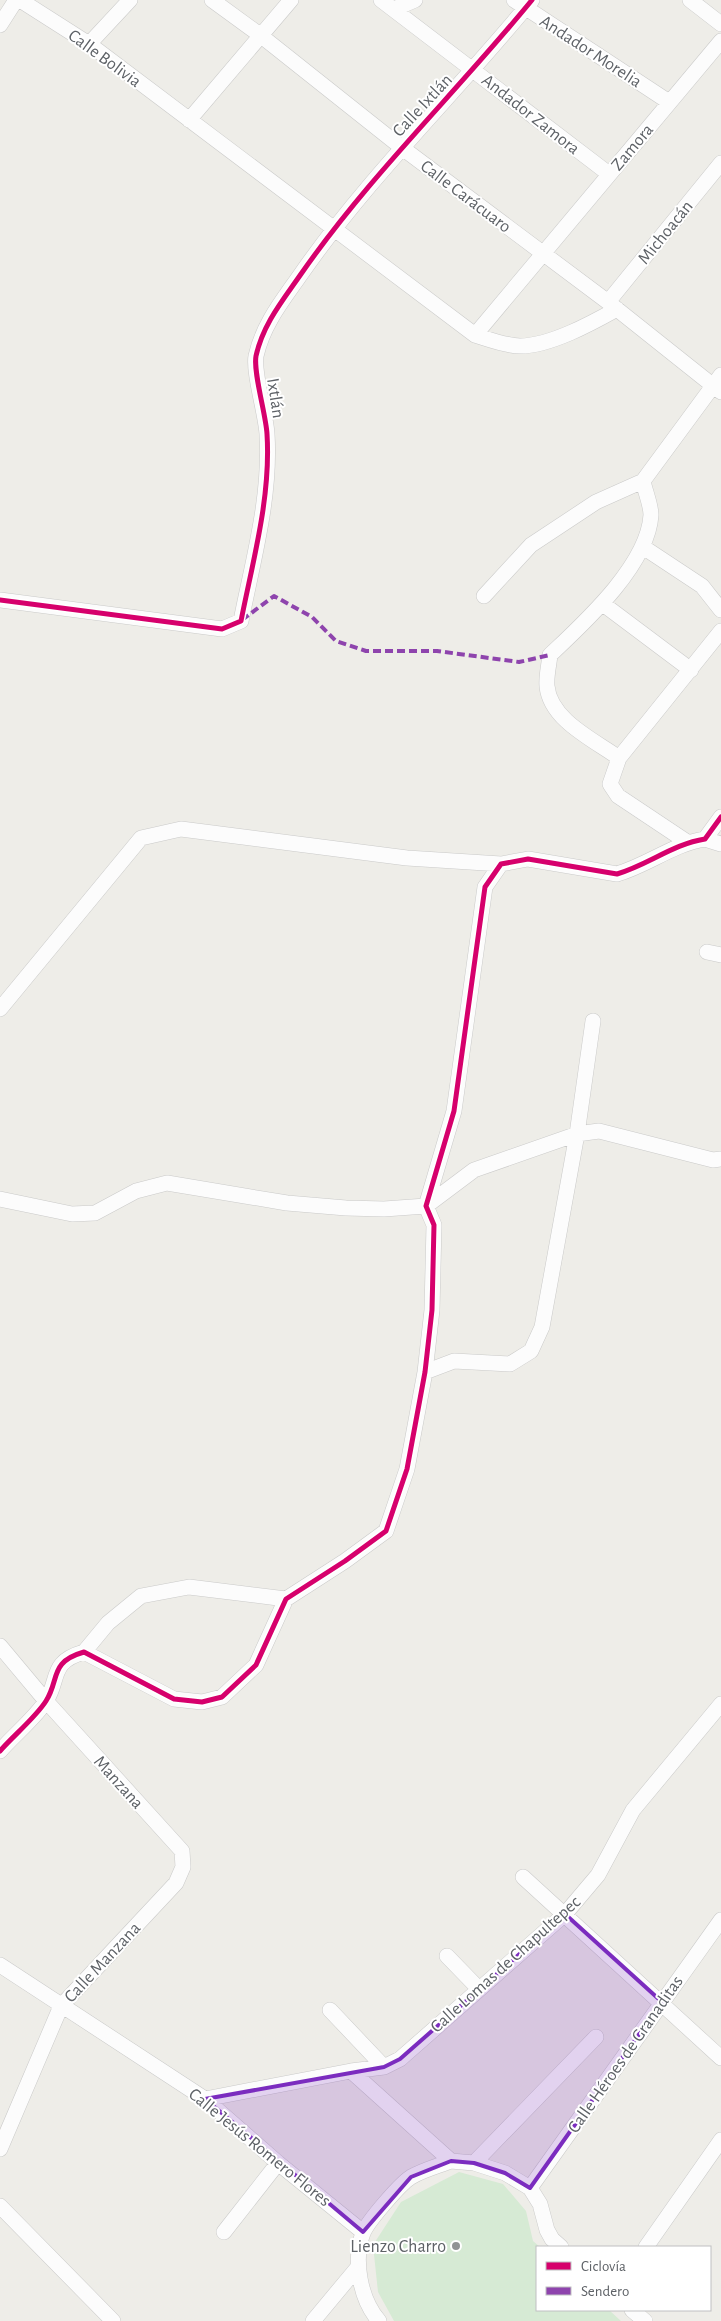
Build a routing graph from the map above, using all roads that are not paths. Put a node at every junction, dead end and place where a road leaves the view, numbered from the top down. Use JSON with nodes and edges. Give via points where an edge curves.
{"nodes":[{"id":1,"x":16,"y":0,"type":"edge"},
{"id":2,"x":20,"y":0,"type":"edge"},
{"id":3,"x":130,"y":0,"type":"edge"},
{"id":4,"x":212,"y":0,"type":"edge"},
{"id":5,"x":291,"y":0,"type":"edge"},
{"id":6,"x":415,"y":0,"type":"edge"},
{"id":7,"x":690,"y":0,"type":"edge"},
{"id":8,"x":524,"y":3,"type":"edge"},
{"id":9,"x":388,"y":4,"type":"edge"},
{"id":10,"x":721,"y":24,"type":"edge"},
{"id":11,"x":0,"y":25,"type":"edge"},
{"id":12,"x":260,"y":35,"type":"junction"},
{"id":13,"x":721,"y":41,"type":"edge"},
{"id":14,"x":89,"y":44,"type":"junction"},
{"id":15,"x":474,"y":69,"type":"junction"},
{"id":16,"x":669,"y":102,"type":"junction"},
{"id":17,"x":189,"y":120,"type":"junction"},
{"id":18,"x":401,"y":147,"type":"junction"},
{"id":19,"x":721,"y":163,"type":"edge"},
{"id":20,"x":609,"y":174,"type":"junction"},
{"id":21,"x":332,"y":230,"type":"junction"},
{"id":22,"x":543,"y":253,"type":"junction"},
{"id":23,"x":613,"y":306,"type":"junction"},
{"id":24,"x":475,"y":335,"type":"junction"},
{"id":25,"x":718,"y":384,"type":"edge"},
{"id":26,"x":643,"y":482,"type":"junction"},
{"id":27,"x":643,"y":547,"type":"junction"},
{"id":28,"x":484,"y":596,"type":"dead end"},
{"id":29,"x":0,"y":600,"type":"edge"},
{"id":30,"x":603,"y":604,"type":"junction"},
{"id":31,"x":721,"y":610,"type":"edge"},
{"id":32,"x":721,"y":632,"type":"edge"},
{"id":33,"x":692,"y":670,"type":"junction"},
{"id":34,"x":619,"y":758,"type":"junction"},
{"id":35,"x":721,"y":817,"type":"edge"},
{"id":36,"x":705,"y":839,"type":"junction"},
{"id":37,"x":687,"y":842,"type":"junction"},
{"id":38,"x":721,"y":844,"type":"edge"},
{"id":39,"x":502,"y":864,"type":"junction"},
{"id":40,"x":0,"y":1009,"type":"edge"},
{"id":41,"x":593,"y":1021,"type":"dead end"},
{"id":42,"x":576,"y":1134,"type":"junction"},
{"id":43,"x":721,"y":1159,"type":"edge"},
{"id":44,"x":0,"y":1199,"type":"edge"},
{"id":45,"x":426,"y":1206,"type":"junction"},
{"id":46,"x":425,"y":1372,"type":"junction"},
{"id":47,"x":286,"y":1599,"type":"junction"},
{"id":48,"x":0,"y":1646,"type":"edge"},
{"id":49,"x":84,"y":1652,"type":"junction"},
{"id":50,"x":46,"y":1701,"type":"junction"},
{"id":51,"x":718,"y":1714,"type":"edge"},
{"id":52,"x":0,"y":1751,"type":"edge"},
{"id":53,"x":183,"y":1868,"type":"joint"},
{"id":54,"x":524,"y":1877,"type":"dead end"},
{"id":55,"x":565,"y":1914,"type":"junction"},
{"id":56,"x":721,"y":1920,"type":"edge"},
{"id":57,"x":447,"y":1956,"type":"dead end"},
{"id":58,"x":0,"y":1965,"type":"edge"},
{"id":59,"x":479,"y":1989,"type":"junction"},
{"id":60,"x":662,"y":2002,"type":"junction"},
{"id":61,"x":61,"y":2006,"type":"junction"},
{"id":62,"x":330,"y":2010,"type":"dead end"},
{"id":63,"x":596,"y":2037,"type":"dead end"},
{"id":64,"x":721,"y":2058,"type":"edge"},
{"id":65,"x":384,"y":2067,"type":"junction"},
{"id":66,"x":351,"y":2071,"type":"junction"},
{"id":67,"x":205,"y":2099,"type":"junction"},
{"id":68,"x":721,"y":2140,"type":"edge"},
{"id":69,"x":0,"y":2149,"type":"edge"},
{"id":70,"x":451,"y":2161,"type":"junction"},
{"id":71,"x":278,"y":2163,"type":"junction"},
{"id":72,"x":474,"y":2163,"type":"junction"},
{"id":73,"x":530,"y":2188,"type":"junction"},
{"id":74,"x":0,"y":2206,"type":"edge"},
{"id":75,"x":224,"y":2232,"type":"dead end"},
{"id":76,"x":363,"y":2232,"type":"junction"},
{"id":77,"x":560,"y":2246,"type":"edge"},
{"id":78,"x":647,"y":2246,"type":"edge"},
{"id":79,"x":358,"y":2267,"type":"junction"},
{"id":80,"x":633,"y":2311,"type":"edge"},
{"id":81,"x":113,"y":2321,"type":"edge"},
{"id":82,"x":313,"y":2321,"type":"edge"},
{"id":83,"x":379,"y":2321,"type":"edge"},
{"id":84,"x":644,"y":2321,"type":"edge"}],
"edges":[{"from":1,"to":11,"type":"street"},
{"from":2,"to":14,"type":"street","name":"Calle Bolivia"},
{"from":3,"to":14,"type":"street"},
{"from":4,"to":12,"type":"street","name":"Calle Carácuaro"},
{"from":5,"to":12,"type":"street"},
{"from":6,"to":9,"type":"street"},
{"from":7,"to":10,"type":"street"},
{"from":8,"to":15,"type":"street","name":"Calle Ixtlán"},
{"from":8,"to":16,"type":"street","name":"Andador Morelia"},
{"from":9,"to":15,"type":"street","name":"Andador Zamora"},
{"from":12,"to":17,"type":"street"},
{"from":12,"to":18,"type":"street","name":"Calle Carácuaro"},
{"from":13,"to":16,"type":"street","name":"Zamora"},
{"from":14,"to":17,"type":"street","name":"Calle Bolivia"},
{"from":15,"to":18,"type":"street","name":"Calle Ixtlán"},
{"from":15,"to":20,"type":"street","name":"Andador Zamora"},
{"from":16,"to":20,"type":"street","name":"Zamora"},
{"from":17,"to":21,"type":"street","name":"Calle Bolivia"},
{"from":18,"to":21,"type":"street","name":"Calle Ixtlán"},
{"from":18,"to":22,"type":"street","name":"Calle Carácuaro"},
{"from":19,"to":23,"type":"street","name":"Michoacán"},
{"from":20,"to":22,"type":"street","name":"Zamora"},
{"from":21,"to":24,"type":"street","name":"Calle Bolivia"},
{"from":21,"to":29,"type":"street","name":"Ixtlán","via":[[265,326],[256,358],[267,435],[264,499],[241,621],[222,629]]},
{"from":22,"to":23,"type":"street","name":"Calle Carácuaro"},
{"from":22,"to":24,"type":"street","name":"Zamora"},
{"from":23,"to":24,"type":"street","via":[[587,326],[551,340],[520,346]]},
{"from":23,"to":25,"type":"street","name":"Calle Carácuaro"},
{"from":25,"to":26,"type":"street"},
{"from":26,"to":27,"type":"street","via":[[651,514]]},
{"from":26,"to":28,"type":"street","via":[[596,502],[531,545]]},
{"from":27,"to":30,"type":"street"},
{"from":27,"to":31,"type":"street","via":[[702,586]]},
{"from":30,"to":33,"type":"street"},
{"from":30,"to":34,"type":"street","via":[[550,655],[547,686],[552,704],[565,720]]},
{"from":32,"to":33,"type":"street"},
{"from":33,"to":34,"type":"street"},
{"from":34,"to":37,"type":"street","via":[[610,784],[618,796]]},
{"from":35,"to":36,"type":"street"},
{"from":36,"to":37,"type":"street"},
{"from":36,"to":38,"type":"street"},
{"from":37,"to":39,"type":"street","via":[[617,874],[528,859]]},
{"from":39,"to":40,"type":"street","via":[[407,858],[181,829],[141,838]]},
{"from":39,"to":45,"type":"street","via":[[485,887],[454,1111]]},
{"from":41,"to":42,"type":"street"},
{"from":42,"to":43,"type":"street","via":[[599,1130],[713,1160]]},
{"from":42,"to":45,"type":"street","via":[[474,1170]]},
{"from":42,"to":46,"type":"street","via":[[542,1327],[531,1351],[510,1364],[454,1361]]},
{"from":44,"to":45,"type":"street","via":[[72,1214],[95,1213],[136,1191],[167,1183],[336,1207],[384,1209]]},
{"from":45,"to":46,"type":"street","via":[[434,1225],[432,1310]]},
{"from":46,"to":47,"type":"street","via":[[407,1469],[386,1531]]},
{"from":47,"to":49,"type":"street","via":[[189,1587],[141,1596],[108,1623]]},
{"from":47,"to":49,"type":"street","via":[[256,1665],[222,1697],[202,1702],[174,1699]]},
{"from":48,"to":50,"type":"street","name":"Manzana"},
{"from":49,"to":50,"type":"street","via":[[70,1656],[55,1673]]},
{"from":50,"to":52,"type":"street"},
{"from":50,"to":53,"type":"street","name":"Manzana","via":[[182,1851]]},
{"from":51,"to":55,"type":"street","name":"Calle Lomas de Chapultepec","via":[[633,1810],[598,1875]]},
{"from":53,"to":61,"type":"street","name":"Calle Manzana","via":[[176,1883]]},
{"from":54,"to":55,"type":"street"},
{"from":55,"to":59,"type":"street","name":"Calle Lomas de Chapultepec"},
{"from":55,"to":60,"type":"street"},
{"from":56,"to":60,"type":"street","name":"Calle Héroes de Granaditas"},
{"from":57,"to":59,"type":"street"},
{"from":58,"to":61,"type":"street","name":"Calle Jesús Romero Flores"},
{"from":59,"to":65,"type":"street","name":"Calle Lomas de Chapultepec","via":[[400,2059]]},
{"from":60,"to":64,"type":"street"},
{"from":60,"to":73,"type":"street","name":"Calle Héroes de Granaditas"},
{"from":61,"to":67,"type":"street","name":"Calle Jesús Romero Flores"},
{"from":61,"to":69,"type":"street","name":"Calle Manzana"},
{"from":62,"to":65,"type":"street"},
{"from":63,"to":72,"type":"street"},
{"from":65,"to":66,"type":"street","name":"Calle Lomas de Chapultepec"},
{"from":66,"to":67,"type":"street","name":"Calle Lomas de Chapultepec"},
{"from":66,"to":70,"type":"street"},
{"from":67,"to":71,"type":"street","name":"Calle Jesús Romero Flores"},
{"from":68,"to":78,"type":"street"},
{"from":70,"to":72,"type":"street"},
{"from":70,"to":76,"type":"street","via":[[411,2178],[387,2200]]},
{"from":71,"to":75,"type":"street"},
{"from":71,"to":76,"type":"street","name":"Calle Jesús Romero Flores"},
{"from":72,"to":73,"type":"street","via":[[505,2173]]},
{"from":73,"to":77,"type":"street","via":[[540,2204],[547,2230]]},
{"from":74,"to":81,"type":"street"},
{"from":76,"to":79,"type":"street"},
{"from":79,"to":82,"type":"street"},
{"from":79,"to":83,"type":"street","via":[[364,2290]]},
{"from":80,"to":84,"type":"street"}]}
